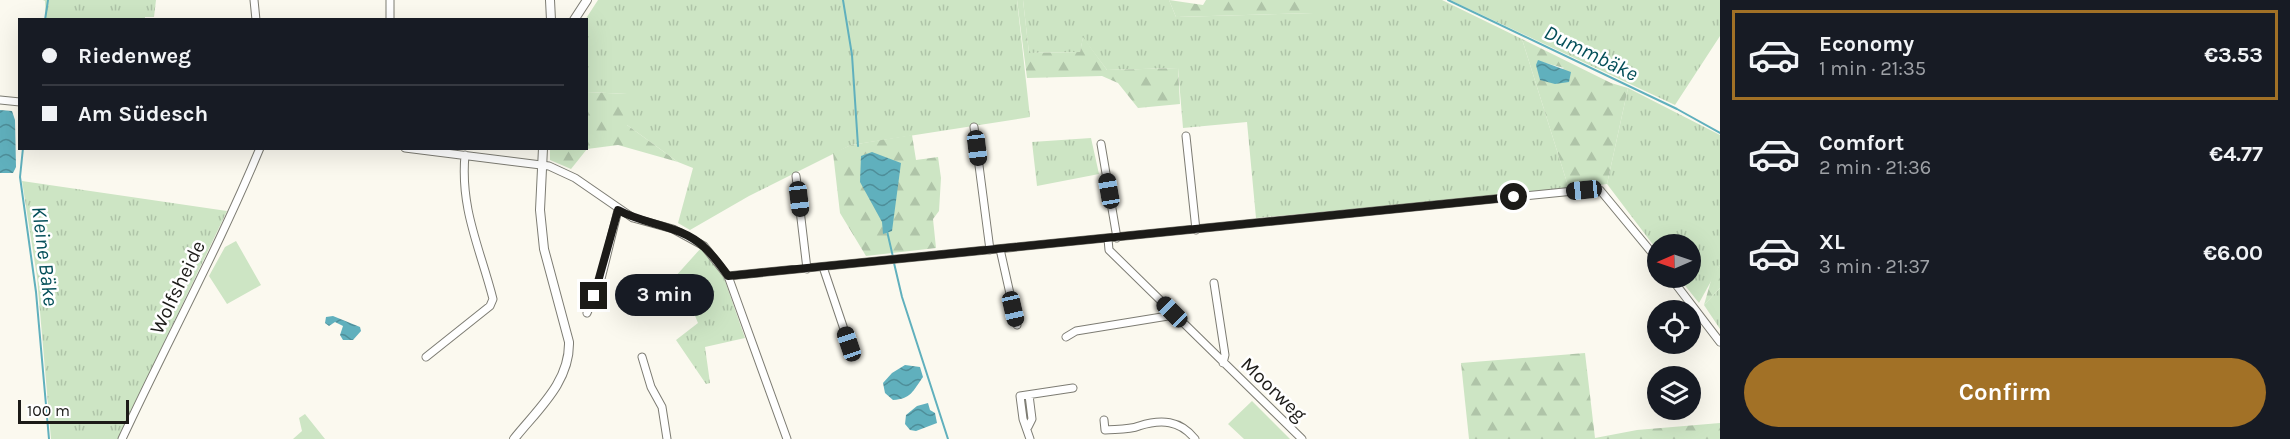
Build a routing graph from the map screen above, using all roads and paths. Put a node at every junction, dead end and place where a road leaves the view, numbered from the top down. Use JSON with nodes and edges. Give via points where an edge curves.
{"nodes":[{"id":1,"x":254,"y":0,"type":"edge"},
{"id":2,"x":390,"y":0,"type":"edge"},
{"id":3,"x":550,"y":0,"type":"edge"},
{"id":4,"x":587,"y":0,"type":"edge"},
{"id":5,"x":256,"y":18,"type":"edge"},
{"id":6,"x":390,"y":18,"type":"edge"},
{"id":7,"x":551,"y":18,"type":"edge"},
{"id":8,"x":575,"y":18,"type":"edge"},
{"id":9,"x":0,"y":100,"type":"edge"},
{"id":10,"x":18,"y":102,"type":"edge"},
{"id":11,"x":974,"y":127,"type":"dead end"},
{"id":12,"x":1186,"y":136,"type":"dead end"},
{"id":13,"x":1101,"y":144,"type":"dead end"},
{"id":14,"x":259,"y":150,"type":"edge"},
{"id":15,"x":422,"y":150,"type":"edge"},
{"id":16,"x":543,"y":150,"type":"edge"},
{"id":17,"x":465,"y":155,"type":"junction"},
{"id":18,"x":542,"y":164,"type":"junction"},
{"id":19,"x":796,"y":176,"type":"dead end"},
{"id":20,"x":618,"y":210,"type":"junction"},
{"id":21,"x":1196,"y":230,"type":"junction"},
{"id":22,"x":1117,"y":238,"type":"junction"},
{"id":23,"x":1107,"y":239,"type":"junction"},
{"id":24,"x":1647,"y":247,"type":"edge"},
{"id":25,"x":1000,"y":249,"type":"junction"},
{"id":26,"x":990,"y":250,"type":"junction"},
{"id":27,"x":823,"y":267,"type":"junction"},
{"id":28,"x":807,"y":269,"type":"junction"},
{"id":29,"x":728,"y":276,"type":"junction"},
{"id":30,"x":1214,"y":283,"type":"dead end"},
{"id":31,"x":1679,"y":288,"type":"edge"},
{"id":32,"x":1172,"y":312,"type":"junction"},
{"id":33,"x":587,"y":313,"type":"dead end"},
{"id":34,"x":1017,"y":325,"type":"dead end"},
{"id":35,"x":1066,"y":337,"type":"dead end"},
{"id":36,"x":1720,"y":342,"type":"edge"},
{"id":37,"x":849,"y":344,"type":"dead end"},
{"id":38,"x":426,"y":357,"type":"dead end"},
{"id":39,"x":642,"y":357,"type":"dead end"},
{"id":40,"x":1223,"y":363,"type":"junction"},
{"id":41,"x":1073,"y":388,"type":"dead end"},
{"id":42,"x":1104,"y":420,"type":"dead end"},
{"id":43,"x":122,"y":439,"type":"edge"},
{"id":44,"x":514,"y":439,"type":"edge"},
{"id":45,"x":667,"y":439,"type":"edge"},
{"id":46,"x":787,"y":439,"type":"edge"},
{"id":47,"x":1030,"y":439,"type":"edge"},
{"id":48,"x":1195,"y":439,"type":"edge"},
{"id":49,"x":1302,"y":439,"type":"edge"}],
"edges":[{"from":1,"to":5,"type":"street"},
{"from":2,"to":6,"type":"street"},
{"from":3,"to":7,"type":"street"},
{"from":4,"to":8,"type":"street"},
{"from":9,"to":10,"type":"street"},
{"from":11,"to":26,"type":"street"},
{"from":12,"to":21,"type":"street"},
{"from":13,"to":22,"type":"street"},
{"from":14,"to":43,"type":"street","name":"Wolfsheide"},
{"from":15,"to":17,"type":"street"},
{"from":16,"to":18,"type":"street"},
{"from":17,"to":18,"type":"street"},
{"from":17,"to":38,"type":"street","via":[[464,196],[493,299],[478,317]]},
{"from":18,"to":20,"type":"street","via":[[575,178]]},
{"from":18,"to":44,"type":"street","via":[[540,210],[544,249],[570,358],[555,389]]},
{"from":19,"to":28,"type":"street"},
{"from":20,"to":29,"type":"street","via":[[673,229],[704,246]]},
{"from":20,"to":33,"type":"street","via":[[601,279]]},
{"from":21,"to":22,"type":"street"},
{"from":21,"to":24,"type":"street","via":[[1600,190]]},
{"from":22,"to":23,"type":"street"},
{"from":23,"to":25,"type":"street"},
{"from":23,"to":32,"type":"street","name":"Moorweg","via":[[1109,250]]},
{"from":25,"to":26,"type":"street"},
{"from":25,"to":34,"type":"street"},
{"from":26,"to":27,"type":"street"},
{"from":27,"to":28,"type":"street"},
{"from":27,"to":37,"type":"street"},
{"from":28,"to":29,"type":"street"},
{"from":29,"to":46,"type":"street"},
{"from":30,"to":40,"type":"street","name":"Moorweg"},
{"from":31,"to":36,"type":"street"},
{"from":32,"to":35,"type":"street"},
{"from":32,"to":40,"type":"street","name":"Moorweg"},
{"from":39,"to":45,"type":"street","via":[[651,387],[662,406]]},
{"from":40,"to":49,"type":"street","name":"Moorweg"},
{"from":41,"to":47,"type":"street","via":[[1020,396]]},
{"from":42,"to":48,"type":"street","via":[[1105,430],[1172,422],[1188,430]]}]}
